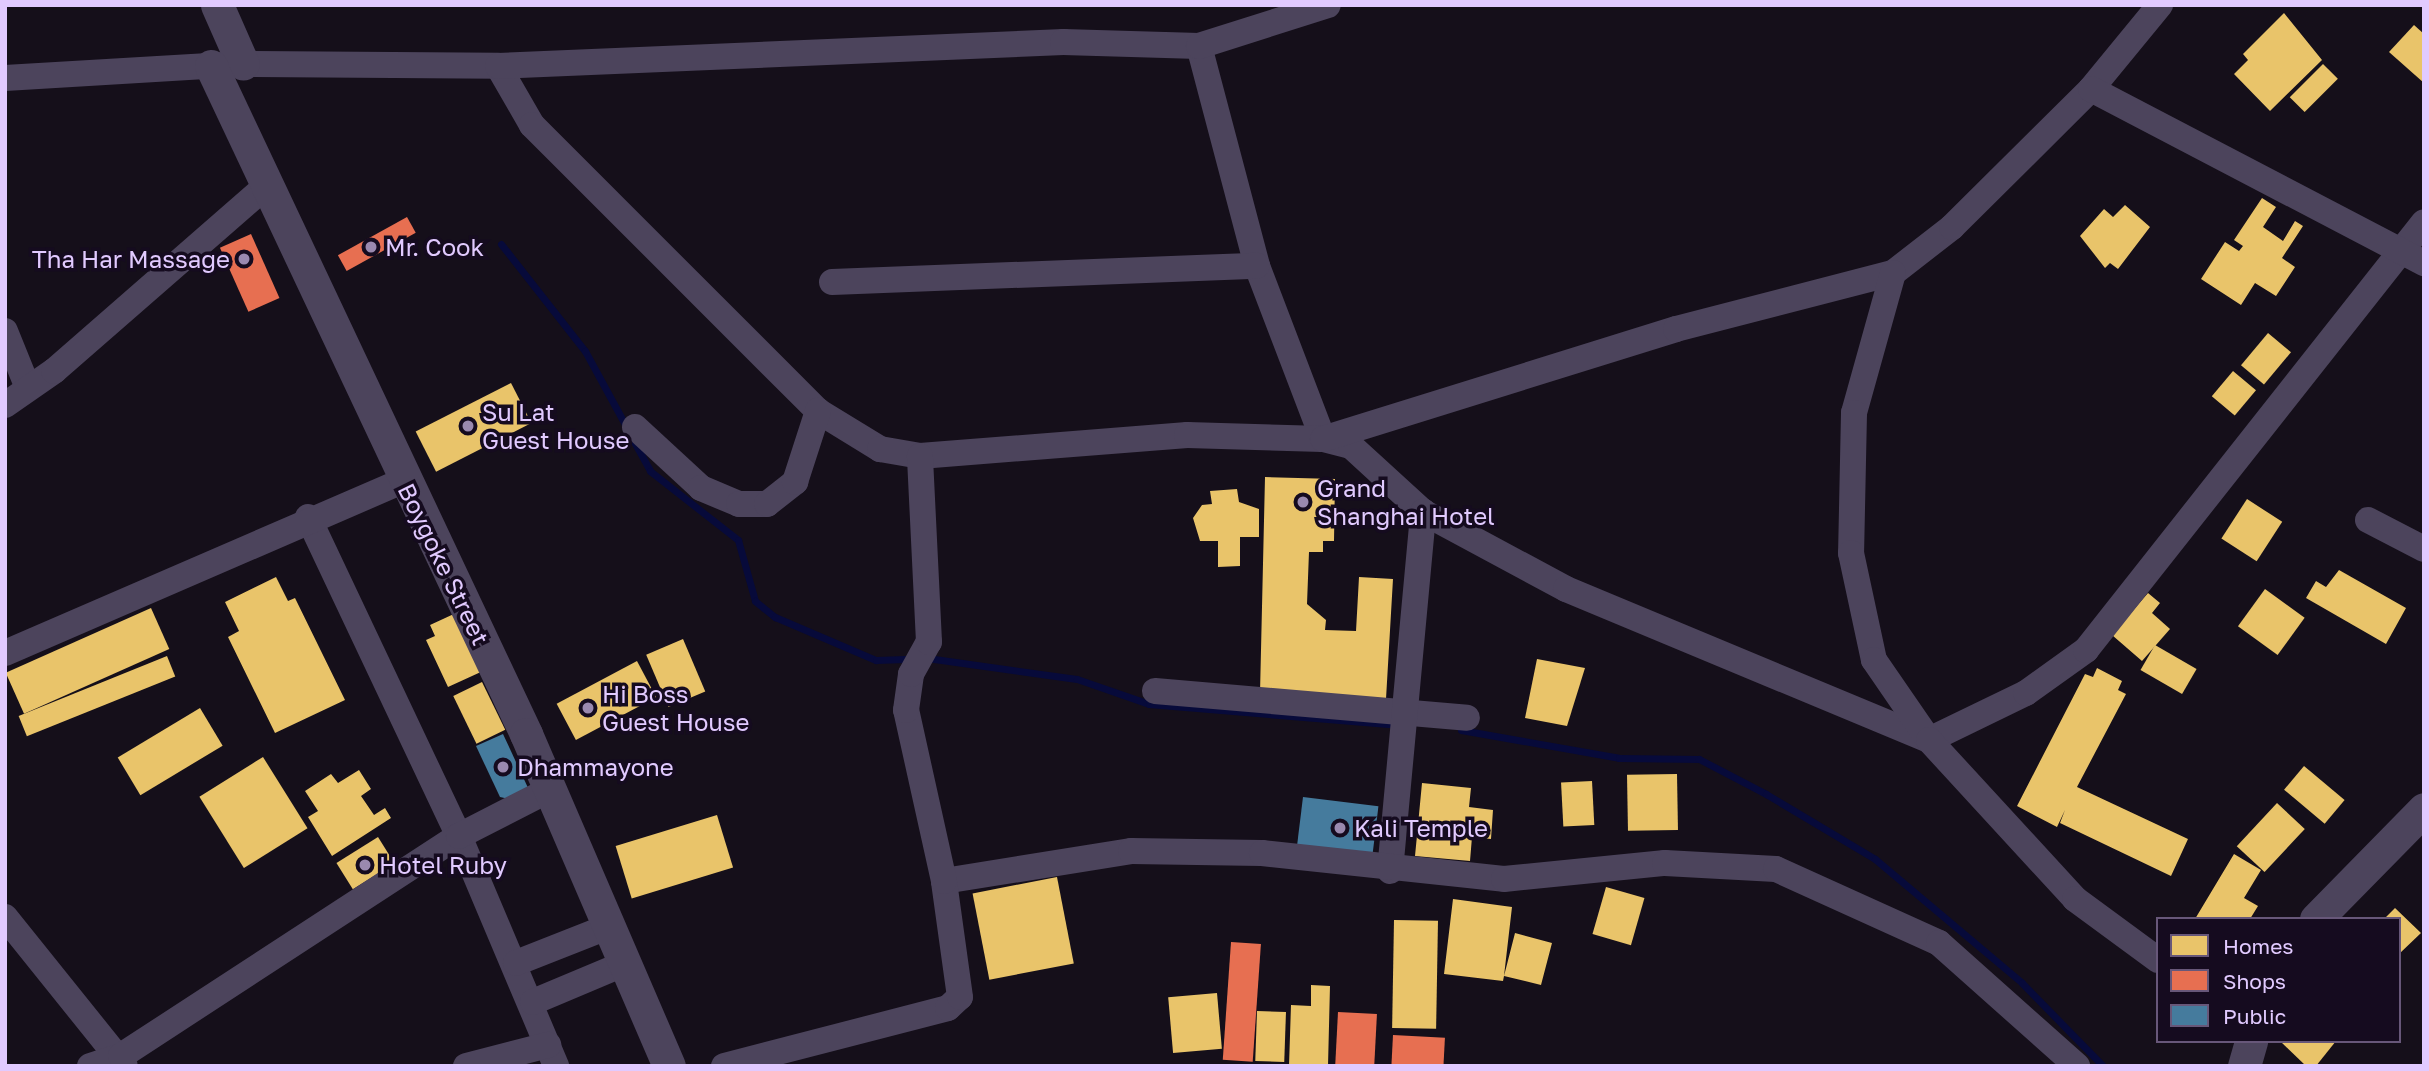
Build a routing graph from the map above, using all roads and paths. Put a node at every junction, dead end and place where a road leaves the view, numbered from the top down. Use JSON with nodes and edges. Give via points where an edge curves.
{"nodes":[{"id":1,"x":216,"y":5,"type":"edge"},
{"id":2,"x":1328,"y":5,"type":"edge"},
{"id":3,"x":2160,"y":5,"type":"edge"},
{"id":4,"x":1199,"y":46,"type":"junction"},
{"id":5,"x":243,"y":64,"type":"junction"},
{"id":6,"x":498,"y":65,"type":"junction"},
{"id":7,"x":211,"y":66,"type":"junction"},
{"id":8,"x":5,"y":78,"type":"edge"},
{"id":9,"x":2091,"y":89,"type":"junction"},
{"id":10,"x":264,"y":188,"type":"junction"},
{"id":11,"x":2424,"y":222,"type":"edge"},
{"id":12,"x":2413,"y":258,"type":"edge"},
{"id":13,"x":1257,"y":266,"type":"junction"},
{"id":14,"x":1893,"y":272,"type":"junction"},
{"id":15,"x":832,"y":282,"type":"dead end"},
{"id":16,"x":5,"y":331,"type":"edge"},
{"id":17,"x":28,"y":388,"type":"junction"},
{"id":18,"x":5,"y":405,"type":"edge"},
{"id":19,"x":818,"y":411,"type":"junction"},
{"id":20,"x":635,"y":427,"type":"dead end"},
{"id":21,"x":1323,"y":439,"type":"junction"},
{"id":22,"x":920,"y":456,"type":"junction"},
{"id":23,"x":403,"y":481,"type":"junction"},
{"id":24,"x":1423,"y":512,"type":"junction"},
{"id":25,"x":308,"y":517,"type":"junction"},
{"id":26,"x":2368,"y":520,"type":"dead end"},
{"id":27,"x":2424,"y":549,"type":"edge"},
{"id":28,"x":5,"y":653,"type":"edge"},
{"id":29,"x":1155,"y":691,"type":"dead end"},
{"id":30,"x":1407,"y":714,"type":"junction"},
{"id":31,"x":1467,"y":718,"type":"dead end"},
{"id":32,"x":1928,"y":740,"type":"junction"},
{"id":33,"x":549,"y":790,"type":"junction"},
{"id":34,"x":2424,"y":809,"type":"edge"},
{"id":35,"x":459,"y":836,"type":"junction"},
{"id":36,"x":1391,"y":871,"type":"junction"},
{"id":37,"x":944,"y":881,"type":"junction"},
{"id":38,"x":5,"y":917,"type":"edge"},
{"id":39,"x":2318,"y":917,"type":"edge"},
{"id":40,"x":610,"y":926,"type":"junction"},
{"id":41,"x":2156,"y":959,"type":"edge"},
{"id":42,"x":626,"y":962,"type":"junction"},
{"id":43,"x":516,"y":963,"type":"junction"},
{"id":44,"x":533,"y":1002,"type":"junction"},
{"id":45,"x":2250,"y":1043,"type":"edge"},
{"id":46,"x":552,"y":1055,"type":"edge"},
{"id":47,"x":123,"y":1061,"type":"edge"},
{"id":48,"x":90,"y":1066,"type":"edge"},
{"id":49,"x":466,"y":1066,"type":"edge"},
{"id":50,"x":669,"y":1066,"type":"edge"},
{"id":51,"x":724,"y":1066,"type":"edge"},
{"id":52,"x":2077,"y":1066,"type":"edge"},
{"id":53,"x":2244,"y":1066,"type":"edge"}],
"edges":[{"from":1,"to":5,"type":"street"},
{"from":2,"to":4,"type":"street"},
{"from":3,"to":9,"type":"street"},
{"from":4,"to":6,"type":"street","via":[[1063,43]]},
{"from":4,"to":13,"type":"street"},
{"from":5,"to":6,"type":"street"},
{"from":5,"to":7,"type":"street"},
{"from":6,"to":19,"type":"street","via":[[533,125]]},
{"from":7,"to":8,"type":"street"},
{"from":7,"to":10,"type":"street","name":"Boygoke Street"},
{"from":9,"to":12,"type":"street"},
{"from":9,"to":14,"type":"street","via":[[1952,227]]},
{"from":10,"to":17,"type":"street"},
{"from":10,"to":23,"type":"street","name":"Boygoke Street"},
{"from":11,"to":12,"type":"street"},
{"from":12,"to":32,"type":"street","via":[[2086,650],[2026,693]]},
{"from":13,"to":15,"type":"street"},
{"from":13,"to":21,"type":"street"},
{"from":14,"to":21,"type":"street","via":[[1676,328]]},
{"from":14,"to":32,"type":"street","via":[[1854,413],[1851,553],[1874,660]]},
{"from":16,"to":17,"type":"street"},
{"from":17,"to":18,"type":"street"},
{"from":19,"to":20,"type":"street","via":[[795,482],[767,504],[739,503],[701,488]]},
{"from":19,"to":22,"type":"street","via":[[880,449]]},
{"from":21,"to":22,"type":"street","via":[[1186,435]]},
{"from":21,"to":24,"type":"street","via":[[1351,446]]},
{"from":22,"to":37,"type":"street","via":[[929,642],[911,674],[906,710]]},
{"from":23,"to":25,"type":"street"},
{"from":23,"to":33,"type":"street","name":"Boygoke Street"},
{"from":24,"to":30,"type":"street"},
{"from":24,"to":32,"type":"street","via":[[1566,589]]},
{"from":25,"to":28,"type":"street"},
{"from":25,"to":35,"type":"street"},
{"from":26,"to":27,"type":"street"},
{"from":29,"to":30,"type":"street"},
{"from":30,"to":31,"type":"street"},
{"from":30,"to":36,"type":"street"},
{"from":32,"to":41,"type":"street","via":[[2075,898]]},
{"from":33,"to":35,"type":"street"},
{"from":33,"to":40,"type":"street","name":"Boygoke Street"},
{"from":34,"to":39,"type":"street"},
{"from":35,"to":43,"type":"street"},
{"from":35,"to":47,"type":"street"},
{"from":36,"to":37,"type":"street","via":[[1262,853],[1131,851]]},
{"from":36,"to":52,"type":"street","via":[[1504,879],[1665,863],[1776,869],[1939,943]]},
{"from":37,"to":51,"type":"street","via":[[962,975],[960,997],[948,1008]]},
{"from":38,"to":47,"type":"street"},
{"from":40,"to":42,"type":"street","name":"Boygoke Street"},
{"from":40,"to":43,"type":"street"},
{"from":42,"to":44,"type":"street"},
{"from":42,"to":50,"type":"street","name":"Boygoke Street"},
{"from":43,"to":44,"type":"street"},
{"from":44,"to":46,"type":"street"},
{"from":45,"to":53,"type":"street"},
{"from":46,"to":49,"type":"street"},
{"from":47,"to":48,"type":"street"}]}
